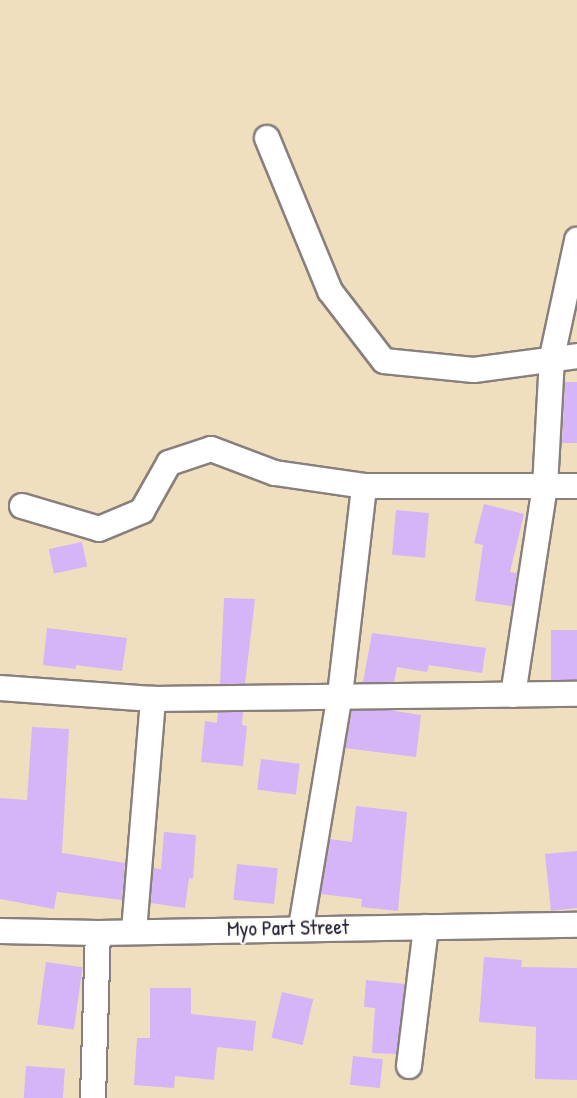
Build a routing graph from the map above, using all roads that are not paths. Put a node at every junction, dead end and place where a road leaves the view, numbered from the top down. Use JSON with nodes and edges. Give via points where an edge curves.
{"nodes":[{"id":1,"x":267,"y":138,"type":"dead end"},
{"id":2,"x":577,"y":240,"type":"edge"},
{"id":3,"x":577,"y":356,"type":"edge"},
{"id":4,"x":552,"y":357,"type":"junction"},
{"id":5,"x":364,"y":486,"type":"junction"},
{"id":6,"x":577,"y":486,"type":"edge"},
{"id":7,"x":545,"y":487,"type":"junction"},
{"id":8,"x":22,"y":506,"type":"dead end"},
{"id":9,"x":0,"y":688,"type":"edge"},
{"id":10,"x":577,"y":694,"type":"edge"},
{"id":11,"x":340,"y":695,"type":"junction"},
{"id":12,"x":513,"y":695,"type":"junction"},
{"id":13,"x":153,"y":699,"type":"junction"},
{"id":14,"x":577,"y":925,"type":"edge"},
{"id":15,"x":301,"y":927,"type":"junction"},
{"id":16,"x":426,"y":927,"type":"junction"},
{"id":17,"x":0,"y":931,"type":"edge"},
{"id":18,"x":134,"y":931,"type":"junction"},
{"id":19,"x":98,"y":933,"type":"junction"},
{"id":20,"x":409,"y":1066,"type":"dead end"},
{"id":21,"x":93,"y":1098,"type":"edge"}],
"edges":[{"from":1,"to":4,"type":"street","via":[[330,291],[384,361],[474,370]]},
{"from":2,"to":4,"type":"street"},
{"from":3,"to":4,"type":"street"},
{"from":4,"to":7,"type":"street"},
{"from":5,"to":7,"type":"street"},
{"from":5,"to":8,"type":"street","via":[[275,473],[211,449],[169,463],[142,511],[99,529]]},
{"from":5,"to":11,"type":"street"},
{"from":6,"to":7,"type":"street"},
{"from":7,"to":12,"type":"street"},
{"from":9,"to":13,"type":"street"},
{"from":10,"to":12,"type":"street"},
{"from":11,"to":12,"type":"street"},
{"from":11,"to":13,"type":"street"},
{"from":11,"to":15,"type":"street"},
{"from":13,"to":18,"type":"street"},
{"from":14,"to":16,"type":"street","name":"Myo Part Street"},
{"from":15,"to":16,"type":"street","name":"Myo Part Street"},
{"from":15,"to":18,"type":"street","name":"Myo Part Street"},
{"from":16,"to":20,"type":"street"},
{"from":17,"to":19,"type":"street","name":"Myo Part Street"},
{"from":18,"to":19,"type":"street","name":"Myo Part Street"},
{"from":19,"to":21,"type":"street"}]}
